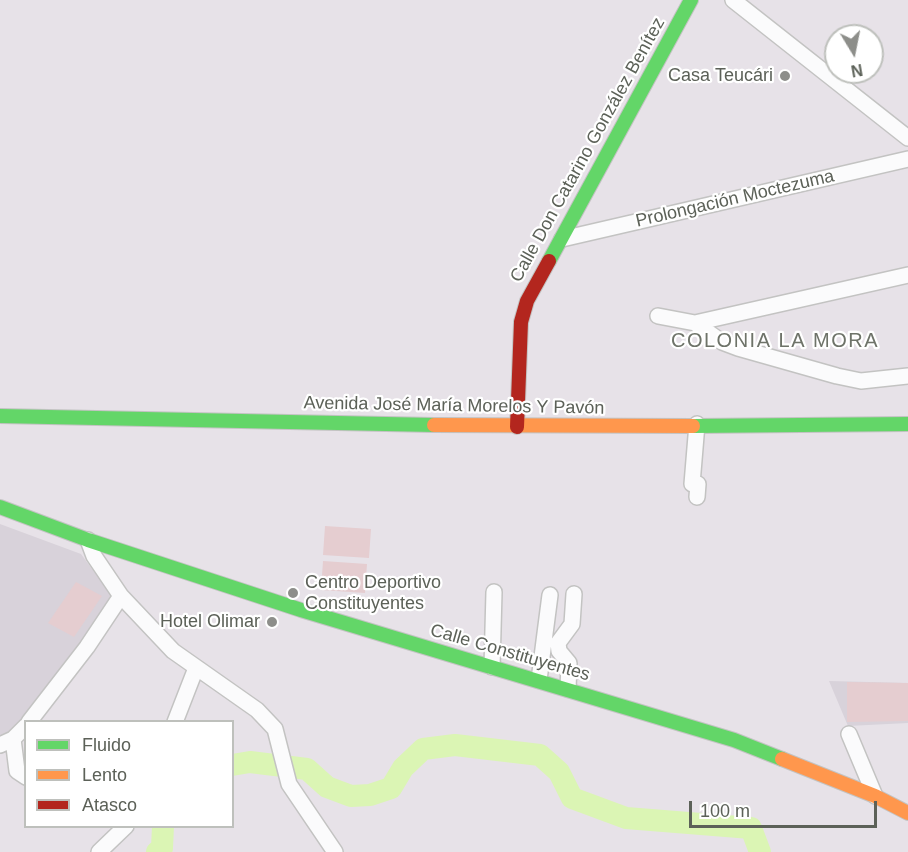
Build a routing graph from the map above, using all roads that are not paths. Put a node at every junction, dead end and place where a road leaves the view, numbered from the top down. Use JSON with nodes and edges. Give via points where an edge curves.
{"nodes":[{"id":1,"x":691,"y":0,"type":"edge"},
{"id":2,"x":733,"y":0,"type":"edge"},
{"id":3,"x":908,"y":138,"type":"edge"},
{"id":4,"x":908,"y":159,"type":"edge"},
{"id":5,"x":562,"y":239,"type":"junction"},
{"id":6,"x":908,"y":274,"type":"edge"},
{"id":7,"x":658,"y":316,"type":"dead end"},
{"id":8,"x":695,"y":323,"type":"junction"},
{"id":9,"x":908,"y":376,"type":"edge"},
{"id":10,"x":0,"y":416,"type":"edge"},
{"id":11,"x":697,"y":424,"type":"junction"},
{"id":12,"x":908,"y":424,"type":"edge"},
{"id":13,"x":518,"y":428,"type":"junction"},
{"id":14,"x":697,"y":497,"type":"dead end"},
{"id":15,"x":0,"y":507,"type":"edge"},
{"id":16,"x":88,"y":540,"type":"junction"},
{"id":17,"x":494,"y":592,"type":"dead end"},
{"id":18,"x":574,"y":594,"type":"dead end"},
{"id":19,"x":550,"y":595,"type":"dead end"},
{"id":20,"x":121,"y":596,"type":"junction"},
{"id":21,"x":492,"y":667,"type":"junction"},
{"id":22,"x":196,"y":668,"type":"junction"},
{"id":23,"x":539,"y":680,"type":"junction"},
{"id":24,"x":568,"y":689,"type":"junction"},
{"id":25,"x":31,"y":720,"type":"edge"},
{"id":26,"x":176,"y":720,"type":"edge"},
{"id":27,"x":24,"y":728,"type":"edge"},
{"id":28,"x":849,"y":734,"type":"dead end"},
{"id":29,"x":7,"y":742,"type":"edge"},
{"id":30,"x":24,"y":776,"type":"edge"},
{"id":31,"x":875,"y":796,"type":"junction"},
{"id":32,"x":907,"y":813,"type":"edge"},
{"id":33,"x":124,"y":828,"type":"edge"},
{"id":34,"x":99,"y":852,"type":"edge"},
{"id":35,"x":334,"y":852,"type":"edge"}],
"edges":[{"from":1,"to":5,"type":"main road","name":"Calle Don Catarino González Benítez"},
{"from":2,"to":3,"type":"street"},
{"from":4,"to":5,"type":"street","name":"Prolongación Moctezuma"},
{"from":5,"to":13,"type":"main road","name":"Calle Don Catarino González Benítez","via":[[535,283],[521,322]]},
{"from":6,"to":8,"type":"street"},
{"from":7,"to":8,"type":"street"},
{"from":8,"to":9,"type":"street","via":[[738,348],[837,376],[861,381]]},
{"from":10,"to":13,"type":"main road","name":"Avenida José María Morelos Y Pavón"},
{"from":11,"to":12,"type":"main road","name":"Avenida José María Morelos Y Pavón"},
{"from":11,"to":13,"type":"main road","name":"Avenida José María Morelos Y Pavón"},
{"from":11,"to":14,"type":"street","via":[[692,484],[698,484]]},
{"from":15,"to":16,"type":"main road","name":"Calle Constituyentes"},
{"from":16,"to":20,"type":"street"},
{"from":16,"to":21,"type":"main road","name":"Calle Constituyentes"},
{"from":17,"to":21,"type":"street"},
{"from":18,"to":24,"type":"street","via":[[572,624],[558,643],[569,663]]},
{"from":19,"to":23,"type":"street"},
{"from":20,"to":22,"type":"street","via":[[172,651]]},
{"from":20,"to":25,"type":"street"},
{"from":21,"to":23,"type":"main road","name":"Calle Constituyentes"},
{"from":22,"to":26,"type":"street"},
{"from":22,"to":35,"type":"street","via":[[270,722],[289,784]]},
{"from":23,"to":24,"type":"main road","name":"Calle Constituyentes"},
{"from":24,"to":31,"type":"main road","name":"Calle Constituyentes","via":[[734,740]]},
{"from":27,"to":29,"type":"street"},
{"from":28,"to":31,"type":"street"},
{"from":29,"to":30,"type":"street","via":[[17,771]]},
{"from":31,"to":32,"type":"main road","name":"Calle Constituyentes"},
{"from":33,"to":34,"type":"street"}]}
